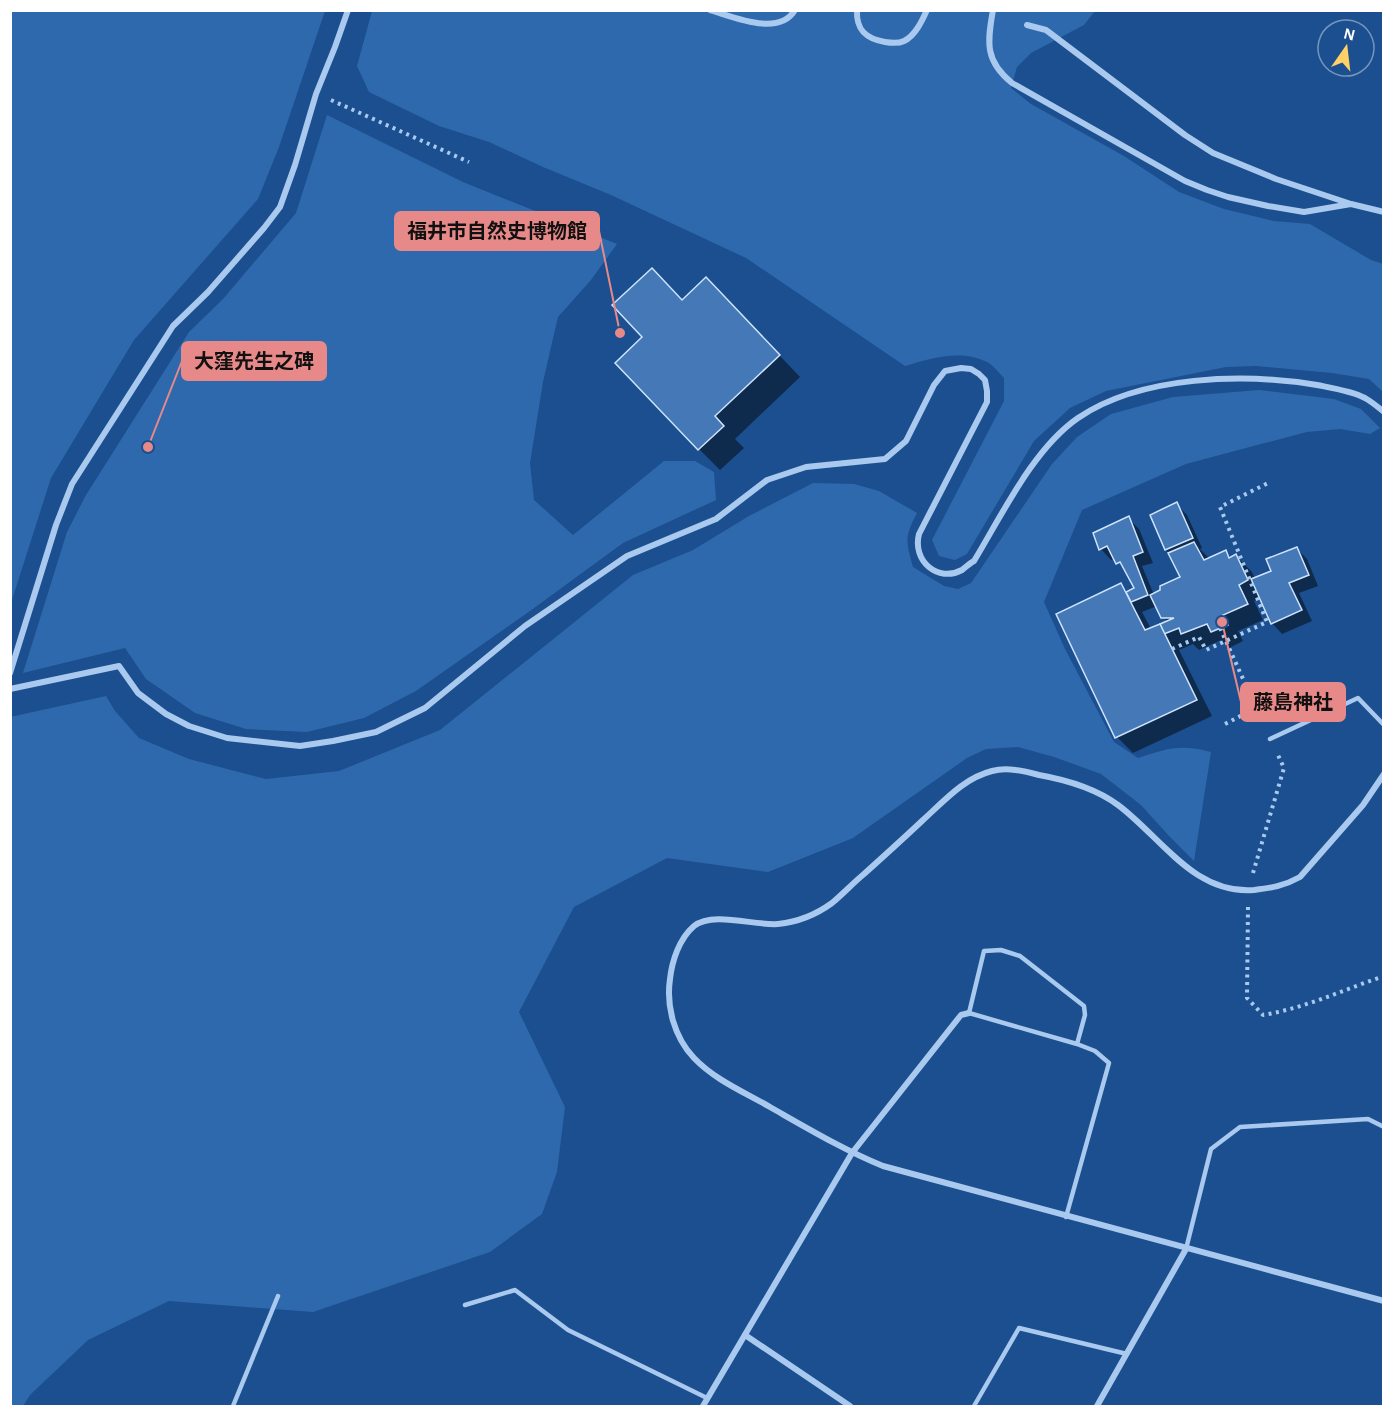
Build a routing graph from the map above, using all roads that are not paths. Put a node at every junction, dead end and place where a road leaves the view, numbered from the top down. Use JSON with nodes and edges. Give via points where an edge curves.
{"nodes":[{"id":1,"x":348,"y":10,"type":"edge"},
{"id":2,"x":710,"y":10,"type":"edge"},
{"id":3,"x":795,"y":10,"type":"edge"},
{"id":4,"x":857,"y":10,"type":"edge"},
{"id":5,"x":927,"y":10,"type":"edge"},
{"id":6,"x":993,"y":10,"type":"edge"},
{"id":7,"x":1027,"y":25,"type":"dead end"},
{"id":8,"x":1352,"y":204,"type":"junction"},
{"id":9,"x":1383,"y":212,"type":"edge"},
{"id":10,"x":1383,"y":412,"type":"edge"},
{"id":11,"x":10,"y":673,"type":"edge"},
{"id":12,"x":10,"y":688,"type":"edge"},
{"id":13,"x":1383,"y":725,"type":"edge"},
{"id":14,"x":1270,"y":739,"type":"dead end"},
{"id":15,"x":1383,"y":774,"type":"edge"},
{"id":16,"x":969,"y":1013,"type":"junction"},
{"id":17,"x":1077,"y":1044,"type":"junction"},
{"id":18,"x":1383,"y":1127,"type":"edge"},
{"id":19,"x":852,"y":1153,"type":"junction"},
{"id":20,"x":1065,"y":1217,"type":"junction"},
{"id":21,"x":1186,"y":1249,"type":"junction"},
{"id":22,"x":278,"y":1296,"type":"dead end"},
{"id":23,"x":1383,"y":1301,"type":"edge"},
{"id":24,"x":465,"y":1305,"type":"dead end"},
{"id":25,"x":745,"y":1335,"type":"junction"},
{"id":26,"x":1127,"y":1354,"type":"junction"},
{"id":27,"x":708,"y":1398,"type":"junction"},
{"id":28,"x":233,"y":1407,"type":"edge"},
{"id":29,"x":703,"y":1407,"type":"edge"},
{"id":30,"x":850,"y":1407,"type":"edge"},
{"id":31,"x":974,"y":1407,"type":"edge"},
{"id":32,"x":1097,"y":1407,"type":"edge"}],
"edges":[{"from":1,"to":11,"type":"street","via":[[316,93],[280,207],[208,292],[173,326],[72,484]]},
{"from":2,"to":3,"type":"street","via":[[770,26],[788,20]]},
{"from":4,"to":5,"type":"street","via":[[857,23],[869,39],[895,44],[911,36]]},
{"from":6,"to":8,"type":"street","via":[[988,45],[1003,76],[1185,181],[1228,197],[1304,212]]},
{"from":7,"to":8,"type":"street","via":[[1046,30],[1213,153]]},
{"from":8,"to":9,"type":"street"},
{"from":10,"to":12,"type":"street","via":[[1364,397],[1333,388],[1259,378],[1168,385],[1130,395],[1078,418],[1054,439],[1032,467],[974,561],[948,573],[934,570],[922,561],[916,544],[987,402],[985,380],[979,374],[953,368],[945,371],[934,385],[906,441],[885,459],[806,467],[767,480],[716,519],[627,556],[525,626],[425,708],[376,732],[300,746],[228,738],[166,714],[138,693],[119,666]]},
{"from":13,"to":14,"type":"lane","via":[[1358,698]]},
{"from":15,"to":19,"type":"street","via":[[1364,805],[1300,878],[1274,888],[1224,889],[1205,880],[1118,805],[1092,790],[1066,780],[994,770],[973,777],[831,903],[806,917],[778,924],[714,920],[695,925],[676,951],[668,996],[673,1022],[692,1056],[714,1076]]},
{"from":16,"to":17,"type":"lane"},
{"from":16,"to":17,"type":"lane","via":[[984,951],[1001,950],[1020,956],[1084,1006]]},
{"from":16,"to":19,"type":"street","via":[[961,1015]]},
{"from":17,"to":20,"type":"lane","via":[[1095,1051],[1109,1063]]},
{"from":18,"to":21,"type":"lane","via":[[1368,1119],[1240,1127],[1211,1149]]},
{"from":19,"to":20,"type":"street","via":[[883,1166]]},
{"from":19,"to":25,"type":"street"},
{"from":20,"to":21,"type":"street"},
{"from":21,"to":23,"type":"street"},
{"from":21,"to":26,"type":"street"},
{"from":22,"to":28,"type":"lane"},
{"from":24,"to":27,"type":"lane","via":[[515,1290],[568,1330]]},
{"from":25,"to":27,"type":"street"},
{"from":25,"to":30,"type":"street"},
{"from":26,"to":31,"type":"lane","via":[[1019,1328]]},
{"from":26,"to":32,"type":"street"},
{"from":27,"to":29,"type":"street"}]}
